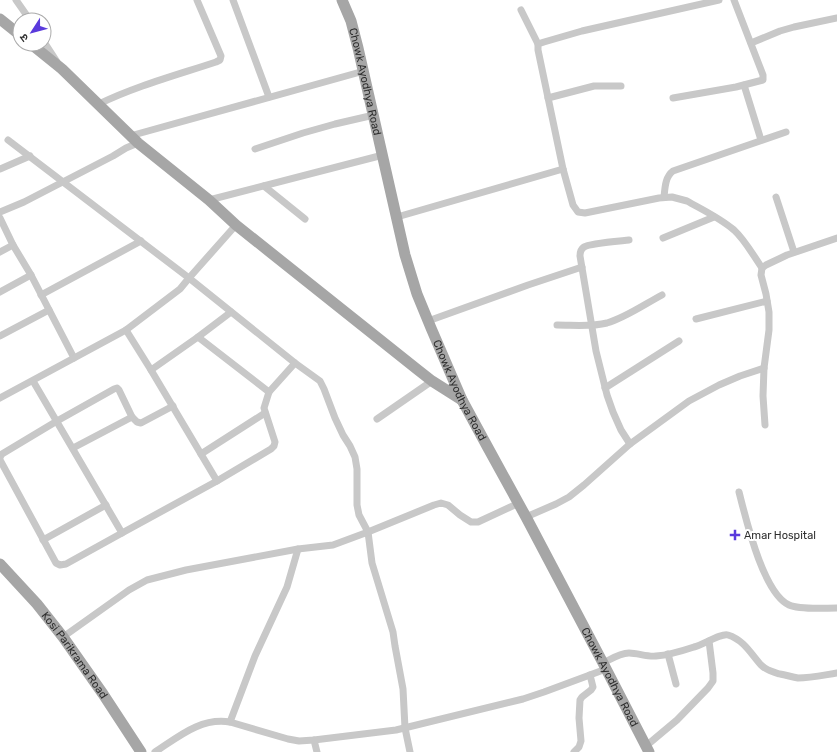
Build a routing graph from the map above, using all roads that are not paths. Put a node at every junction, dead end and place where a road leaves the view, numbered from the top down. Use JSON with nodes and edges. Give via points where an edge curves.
{"nodes":[{"id":1,"x":16,"y":0,"type":"edge"},
{"id":2,"x":197,"y":0,"type":"edge"},
{"id":3,"x":234,"y":0,"type":"edge"},
{"id":4,"x":342,"y":0,"type":"edge"},
{"id":5,"x":719,"y":0,"type":"edge"},
{"id":6,"x":734,"y":0,"type":"edge"},
{"id":7,"x":521,"y":10,"type":"dead end"},
{"id":8,"x":24,"y":12,"type":"edge"},
{"id":9,"x":837,"y":18,"type":"edge"},
{"id":10,"x":0,"y":19,"type":"edge"},
{"id":11,"x":12,"y":29,"type":"edge"},
{"id":12,"x":750,"y":43,"type":"junction"},
{"id":13,"x":538,"y":44,"type":"junction"},
{"id":14,"x":41,"y":52,"type":"edge"},
{"id":15,"x":51,"y":52,"type":"edge"},
{"id":16,"x":62,"y":69,"type":"junction"},
{"id":17,"x":364,"y":71,"type":"junction"},
{"id":18,"x":744,"y":85,"type":"junction"},
{"id":19,"x":621,"y":86,"type":"dead end"},
{"id":20,"x":269,"y":98,"type":"junction"},
{"id":21,"x":548,"y":98,"type":"junction"},
{"id":22,"x":673,"y":98,"type":"dead end"},
{"id":23,"x":99,"y":104,"type":"junction"},
{"id":24,"x":374,"y":115,"type":"junction"},
{"id":25,"x":786,"y":132,"type":"dead end"},
{"id":26,"x":134,"y":139,"type":"junction"},
{"id":27,"x":8,"y":140,"type":"dead end"},
{"id":28,"x":761,"y":140,"type":"junction"},
{"id":29,"x":255,"y":149,"type":"dead end"},
{"id":30,"x":383,"y":155,"type":"junction"},
{"id":31,"x":30,"y":156,"type":"junction"},
{"id":32,"x":563,"y":168,"type":"junction"},
{"id":33,"x":0,"y":169,"type":"edge"},
{"id":34,"x":63,"y":182,"type":"junction"},
{"id":35,"x":264,"y":186,"type":"junction"},
{"id":36,"x":664,"y":197,"type":"junction"},
{"id":37,"x":776,"y":197,"type":"dead end"},
{"id":38,"x":209,"y":200,"type":"junction"},
{"id":39,"x":0,"y":212,"type":"edge"},
{"id":40,"x":396,"y":217,"type":"junction"},
{"id":41,"x":714,"y":217,"type":"junction"},
{"id":42,"x":0,"y":218,"type":"edge"},
{"id":43,"x":305,"y":219,"type":"dead end"},
{"id":44,"x":236,"y":225,"type":"junction"},
{"id":45,"x":663,"y":238,"type":"dead end"},
{"id":46,"x":837,"y":238,"type":"edge"},
{"id":47,"x":630,"y":240,"type":"dead end"},
{"id":48,"x":141,"y":241,"type":"junction"},
{"id":49,"x":13,"y":244,"type":"junction"},
{"id":50,"x":0,"y":252,"type":"edge"},
{"id":51,"x":794,"y":252,"type":"junction"},
{"id":52,"x":582,"y":267,"type":"junction"},
{"id":53,"x":762,"y":268,"type":"junction"},
{"id":54,"x":31,"y":275,"type":"junction"},
{"id":55,"x":189,"y":278,"type":"junction"},
{"id":56,"x":0,"y":292,"type":"edge"},
{"id":57,"x":41,"y":295,"type":"junction"},
{"id":58,"x":662,"y":295,"type":"dead end"},
{"id":59,"x":767,"y":301,"type":"junction"},
{"id":60,"x":49,"y":310,"type":"junction"},
{"id":61,"x":231,"y":312,"type":"junction"},
{"id":62,"x":696,"y":319,"type":"dead end"},
{"id":63,"x":428,"y":321,"type":"junction"},
{"id":64,"x":557,"y":325,"type":"dead end"},
{"id":65,"x":592,"y":325,"type":"junction"},
{"id":66,"x":126,"y":330,"type":"junction"},
{"id":67,"x":0,"y":336,"type":"edge"},
{"id":68,"x":198,"y":337,"type":"junction"},
{"id":69,"x":680,"y":341,"type":"dead end"},
{"id":70,"x":74,"y":358,"type":"junction"},
{"id":71,"x":295,"y":363,"type":"junction"},
{"id":72,"x":764,"y":368,"type":"junction"},
{"id":73,"x":151,"y":370,"type":"junction"},
{"id":74,"x":33,"y":380,"type":"junction"},
{"id":75,"x":432,"y":381,"type":"junction"},
{"id":76,"x":605,"y":388,"type":"junction"},
{"id":77,"x":269,"y":392,"type":"junction"},
{"id":78,"x":0,"y":398,"type":"edge"},
{"id":79,"x":462,"y":400,"type":"junction"},
{"id":80,"x":173,"y":406,"type":"junction"},
{"id":81,"x":265,"y":414,"type":"junction"},
{"id":82,"x":132,"y":417,"type":"junction"},
{"id":83,"x":377,"y":419,"type":"dead end"},
{"id":84,"x":57,"y":421,"type":"junction"},
{"id":85,"x":765,"y":425,"type":"dead end"},
{"id":86,"x":630,"y":444,"type":"junction"},
{"id":87,"x":73,"y":448,"type":"junction"},
{"id":88,"x":201,"y":454,"type":"junction"},
{"id":89,"x":217,"y":481,"type":"junction"},
{"id":90,"x":739,"y":492,"type":"dead end"},
{"id":91,"x":519,"y":503,"type":"junction"},
{"id":92,"x":106,"y":505,"type":"junction"},
{"id":93,"x":526,"y":517,"type":"junction"},
{"id":94,"x":368,"y":532,"type":"junction"},
{"id":95,"x":122,"y":533,"type":"junction"},
{"id":96,"x":43,"y":540,"type":"junction"},
{"id":97,"x":298,"y":549,"type":"junction"},
{"id":98,"x":0,"y":564,"type":"edge"},
{"id":99,"x":837,"y":608,"type":"edge"},
{"id":100,"x":63,"y":637,"type":"junction"},
{"id":101,"x":709,"y":642,"type":"junction"},
{"id":102,"x":668,"y":654,"type":"junction"},
{"id":103,"x":605,"y":666,"type":"junction"},
{"id":104,"x":837,"y":673,"type":"edge"},
{"id":105,"x":590,"y":675,"type":"junction"},
{"id":106,"x":676,"y":684,"type":"dead end"},
{"id":107,"x":230,"y":722,"type":"junction"},
{"id":108,"x":405,"y":728,"type":"junction"},
{"id":109,"x":314,"y":740,"type":"junction"},
{"id":110,"x":647,"y":749,"type":"edge"},
{"id":111,"x":141,"y":752,"type":"edge"},
{"id":112,"x":155,"y":752,"type":"edge"},
{"id":113,"x":317,"y":752,"type":"edge"},
{"id":114,"x":410,"y":752,"type":"edge"},
{"id":115,"x":574,"y":752,"type":"edge"}],
"edges":[{"from":1,"to":8,"type":"street"},
{"from":2,"to":23,"type":"street","via":[[221,56],[220,60]]},
{"from":3,"to":20,"type":"street"},
{"from":4,"to":17,"type":"main road","name":"Chowk Ayodhya Road","via":[[351,22]]},
{"from":5,"to":13,"type":"street","via":[[582,31]]},
{"from":6,"to":12,"type":"street"},
{"from":7,"to":13,"type":"street"},
{"from":9,"to":12,"type":"street","via":[[780,31]]},
{"from":10,"to":11,"type":"main road"},
{"from":12,"to":18,"type":"street","via":[[763,80]]},
{"from":13,"to":21,"type":"street"},
{"from":14,"to":16,"type":"main road"},
{"from":15,"to":16,"type":"street"},
{"from":16,"to":23,"type":"main road"},
{"from":17,"to":20,"type":"street"},
{"from":17,"to":24,"type":"main road","name":"Chowk Ayodhya Road"},
{"from":18,"to":22,"type":"street"},
{"from":18,"to":28,"type":"street"},
{"from":19,"to":21,"type":"street","via":[[594,86]]},
{"from":20,"to":26,"type":"street"},
{"from":21,"to":32,"type":"street"},
{"from":23,"to":26,"type":"main road"},
{"from":24,"to":29,"type":"street","via":[[303,133]]},
{"from":24,"to":30,"type":"main road","name":"Chowk Ayodhya Road"},
{"from":25,"to":28,"type":"street"},
{"from":26,"to":34,"type":"street","via":[[113,156]]},
{"from":26,"to":38,"type":"main road"},
{"from":27,"to":31,"type":"street"},
{"from":28,"to":36,"type":"street","via":[[673,170],[666,182]]},
{"from":30,"to":35,"type":"street"},
{"from":30,"to":40,"type":"main road","name":"Chowk Ayodhya Road"},
{"from":31,"to":33,"type":"street"},
{"from":31,"to":34,"type":"street"},
{"from":32,"to":36,"type":"street","via":[[573,205],[578,212],[585,213]]},
{"from":32,"to":40,"type":"street"},
{"from":34,"to":39,"type":"street"},
{"from":34,"to":48,"type":"street"},
{"from":35,"to":38,"type":"street"},
{"from":35,"to":43,"type":"street"},
{"from":36,"to":41,"type":"street","via":[[681,199]]},
{"from":37,"to":51,"type":"street"},
{"from":38,"to":44,"type":"main road"},
{"from":40,"to":63,"type":"main road","name":"Chowk Ayodhya Road","via":[[407,262]]},
{"from":41,"to":45,"type":"street"},
{"from":41,"to":53,"type":"street","via":[[734,230]]},
{"from":42,"to":49,"type":"street"},
{"from":44,"to":55,"type":"street"},
{"from":44,"to":75,"type":"main road"},
{"from":46,"to":51,"type":"street"},
{"from":47,"to":52,"type":"street","via":[[584,247],[580,256]]},
{"from":48,"to":55,"type":"street"},
{"from":48,"to":57,"type":"street"},
{"from":49,"to":50,"type":"street"},
{"from":49,"to":54,"type":"street"},
{"from":51,"to":53,"type":"street"},
{"from":52,"to":63,"type":"street"},
{"from":52,"to":65,"type":"street"},
{"from":53,"to":59,"type":"street","via":[[760,275]]},
{"from":54,"to":56,"type":"street"},
{"from":54,"to":57,"type":"street"},
{"from":55,"to":61,"type":"street"},
{"from":55,"to":66,"type":"street","via":[[180,289]]},
{"from":57,"to":60,"type":"street"},
{"from":58,"to":65,"type":"street","via":[[631,313],[607,323]]},
{"from":59,"to":62,"type":"street"},
{"from":59,"to":72,"type":"street","via":[[769,330]]},
{"from":60,"to":67,"type":"street"},
{"from":60,"to":70,"type":"street"},
{"from":61,"to":68,"type":"street"},
{"from":61,"to":71,"type":"street"},
{"from":63,"to":79,"type":"main road","name":"Chowk Ayodhya Road"},
{"from":64,"to":65,"type":"street"},
{"from":65,"to":76,"type":"street"},
{"from":66,"to":70,"type":"street"},
{"from":66,"to":73,"type":"street"},
{"from":68,"to":73,"type":"street"},
{"from":68,"to":77,"type":"street"},
{"from":69,"to":76,"type":"street"},
{"from":70,"to":74,"type":"street"},
{"from":71,"to":77,"type":"street"},
{"from":71,"to":94,"type":"street","via":[[322,385],[355,457],[357,505]]},
{"from":72,"to":85,"type":"street"},
{"from":72,"to":86,"type":"street","via":[[719,385],[689,402]]},
{"from":73,"to":80,"type":"street"},
{"from":74,"to":78,"type":"street"},
{"from":74,"to":84,"type":"street"},
{"from":75,"to":79,"type":"main road"},
{"from":75,"to":83,"type":"street"},
{"from":76,"to":86,"type":"street","via":[[621,430]]},
{"from":77,"to":81,"type":"street","via":[[264,408]]},
{"from":79,"to":91,"type":"main road","name":"Chowk Ayodhya Road"},
{"from":80,"to":82,"type":"street","via":[[140,423]]},
{"from":80,"to":88,"type":"street"},
{"from":81,"to":88,"type":"street"},
{"from":81,"to":89,"type":"street","via":[[275,442],[274,446]]},
{"from":82,"to":84,"type":"street","via":[[117,388]]},
{"from":82,"to":87,"type":"street"},
{"from":84,"to":87,"type":"street"},
{"from":84,"to":96,"type":"street","via":[[0,457]]},
{"from":86,"to":93,"type":"street","via":[[569,497]]},
{"from":87,"to":92,"type":"street"},
{"from":88,"to":89,"type":"street"},
{"from":89,"to":95,"type":"street"},
{"from":90,"to":99,"type":"street","via":[[756,553],[777,595],[790,606],[798,608]]},
{"from":91,"to":93,"type":"main road","name":"Chowk Ayodhya Road"},
{"from":91,"to":94,"type":"street","via":[[478,522],[471,522],[448,505],[441,503]]},
{"from":92,"to":95,"type":"street"},
{"from":92,"to":96,"type":"street"},
{"from":93,"to":103,"type":"main road","name":"Chowk Ayodhya Road"},
{"from":94,"to":97,"type":"street","via":[[333,545]]},
{"from":94,"to":108,"type":"street","via":[[372,563],[393,632],[403,689]]},
{"from":95,"to":96,"type":"street","via":[[60,565],[53,560]]},
{"from":97,"to":100,"type":"street","via":[[147,580]]},
{"from":97,"to":107,"type":"street","via":[[287,587],[255,656]]},
{"from":98,"to":100,"type":"main road","name":"Kosi Parikrama Road"},
{"from":100,"to":111,"type":"main road","name":"Kosi Parikrama Road"},
{"from":101,"to":102,"type":"street"},
{"from":101,"to":104,"type":"street","via":[[726,634],[732,636],[746,646],[766,670],[796,678]]},
{"from":101,"to":110,"type":"street","via":[[713,674],[708,688]]},
{"from":102,"to":103,"type":"street","via":[[623,654]]},
{"from":102,"to":106,"type":"street"},
{"from":103,"to":105,"type":"street"},
{"from":103,"to":110,"type":"main road","name":"Chowk Ayodhya Road"},
{"from":105,"to":108,"type":"street","via":[[523,699]]},
{"from":105,"to":115,"type":"street","via":[[593,687],[580,700],[581,741]]},
{"from":107,"to":109,"type":"street","via":[[288,739]]},
{"from":107,"to":112,"type":"street","via":[[208,722],[197,726]]},
{"from":108,"to":109,"type":"street"},
{"from":108,"to":114,"type":"street"},
{"from":109,"to":113,"type":"street"}]}
